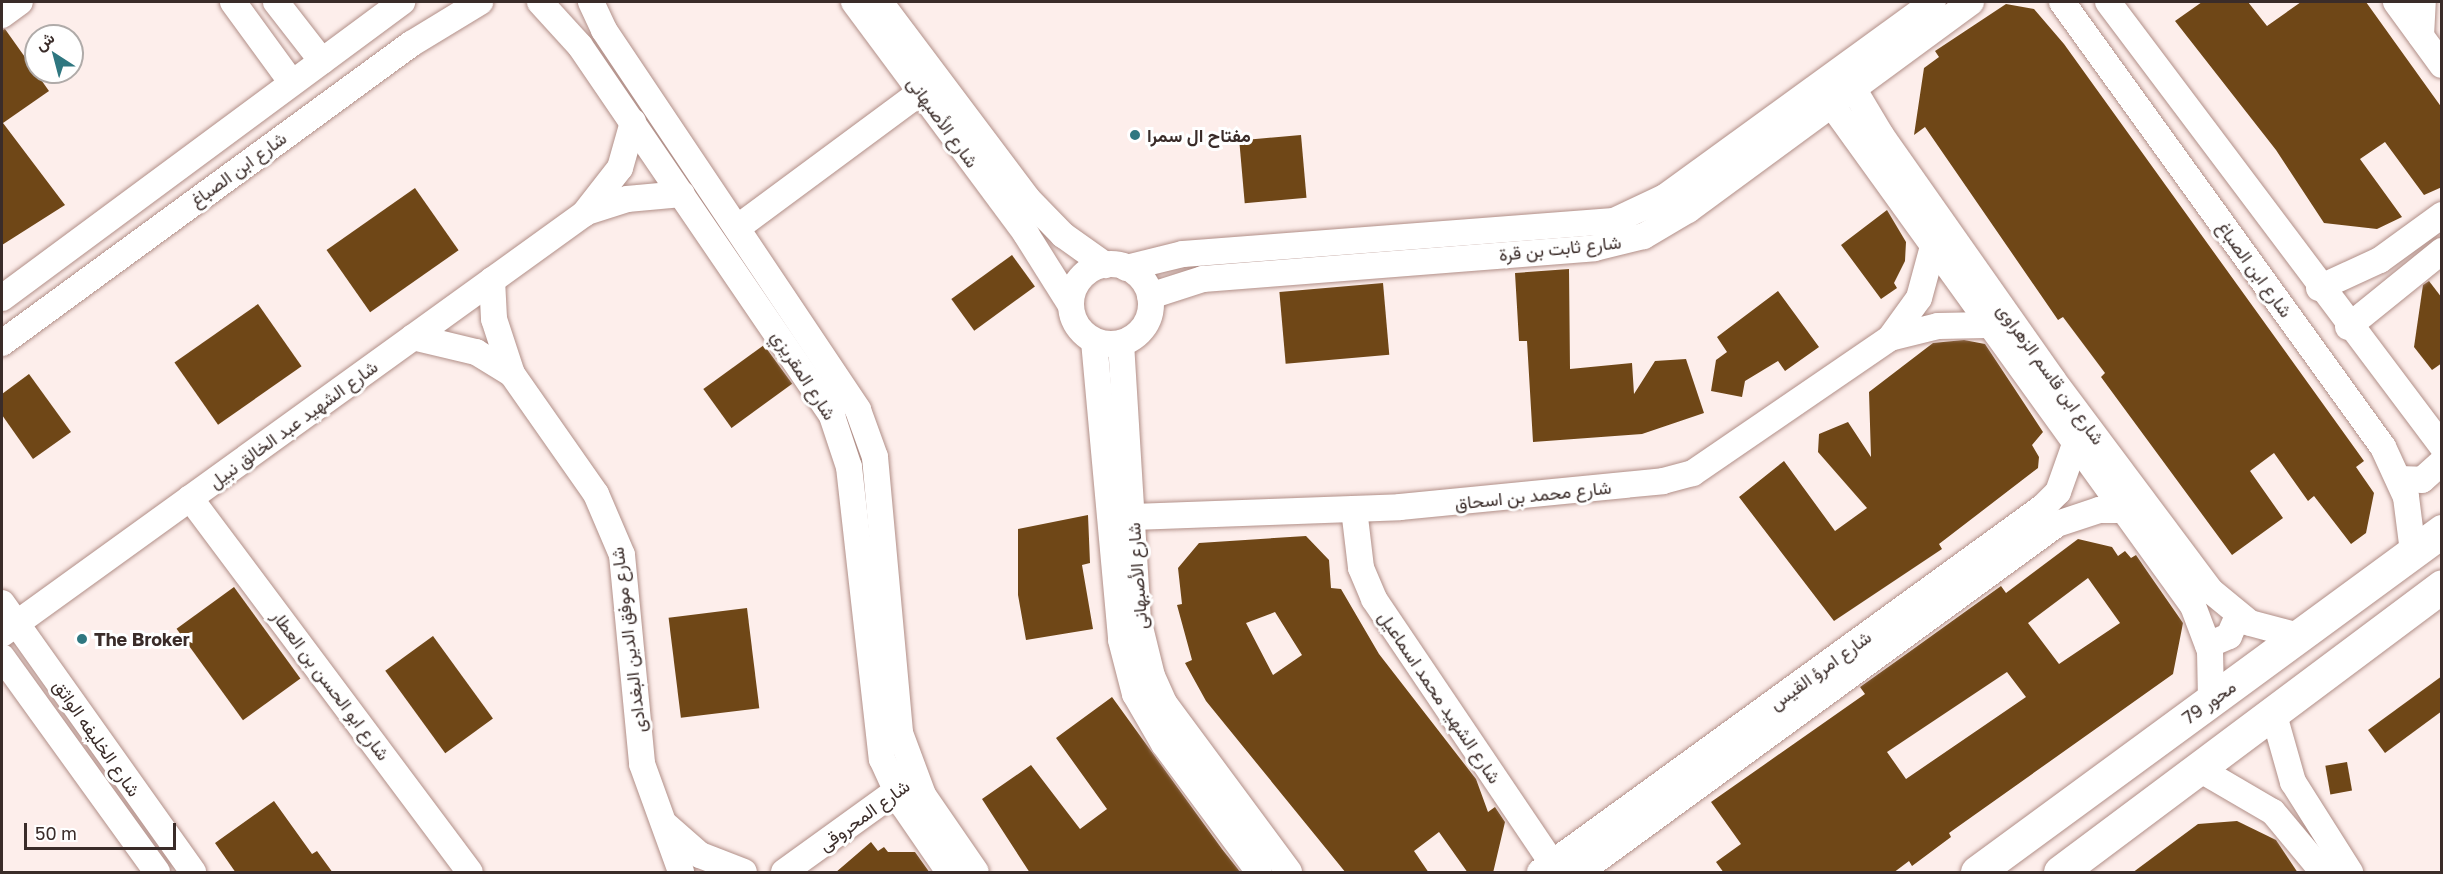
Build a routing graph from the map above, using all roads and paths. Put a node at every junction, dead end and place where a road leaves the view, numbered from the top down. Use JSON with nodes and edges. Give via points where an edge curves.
{"nodes":[{"id":1,"x":20,"y":2,"type":"edge"},
{"id":2,"x":233,"y":2,"type":"edge"},
{"id":3,"x":276,"y":2,"type":"edge"},
{"id":4,"x":402,"y":2,"type":"edge"},
{"id":5,"x":480,"y":2,"type":"edge"},
{"id":6,"x":540,"y":2,"type":"edge"},
{"id":7,"x":591,"y":2,"type":"edge"},
{"id":8,"x":854,"y":2,"type":"edge"},
{"id":9,"x":880,"y":2,"type":"edge"},
{"id":10,"x":1933,"y":2,"type":"edge"},
{"id":11,"x":1971,"y":2,"type":"edge"},
{"id":12,"x":2062,"y":2,"type":"edge"},
{"id":13,"x":2108,"y":2,"type":"edge"},
{"id":14,"x":2396,"y":2,"type":"edge"},
{"id":15,"x":2423,"y":2,"type":"edge"},
{"id":16,"x":2,"y":15,"type":"edge"},
{"id":17,"x":2421,"y":36,"type":"junction"},
{"id":18,"x":322,"y":61,"type":"junction"},
{"id":19,"x":2442,"y":65,"type":"edge"},
{"id":20,"x":1847,"y":78,"type":"junction"},
{"id":21,"x":292,"y":83,"type":"junction"},
{"id":22,"x":921,"y":92,"type":"junction"},
{"id":23,"x":1824,"y":94,"type":"junction"},
{"id":24,"x":633,"y":122,"type":"junction"},
{"id":25,"x":682,"y":194,"type":"junction"},
{"id":26,"x":584,"y":214,"type":"junction"},
{"id":27,"x":2442,"y":215,"type":"edge"},
{"id":28,"x":737,"y":228,"type":"junction"},
{"id":29,"x":1411,"y":250,"type":"junction"},
{"id":30,"x":1932,"y":250,"type":"junction"},
{"id":31,"x":2442,"y":251,"type":"edge"},
{"id":32,"x":1115,"y":266,"type":"junction"},
{"id":33,"x":492,"y":280,"type":"junction"},
{"id":34,"x":2319,"y":288,"type":"junction"},
{"id":35,"x":1150,"y":296,"type":"junction"},
{"id":36,"x":2,"y":298,"type":"edge"},
{"id":37,"x":1071,"y":304,"type":"junction"},
{"id":38,"x":1987,"y":325,"type":"junction"},
{"id":39,"x":2348,"y":327,"type":"junction"},
{"id":40,"x":413,"y":337,"type":"junction"},
{"id":41,"x":1890,"y":338,"type":"junction"},
{"id":42,"x":1094,"y":341,"type":"junction"},
{"id":43,"x":2,"y":343,"type":"edge"},
{"id":44,"x":1121,"y":343,"type":"junction"},
{"id":45,"x":513,"y":374,"type":"junction"},
{"id":46,"x":2044,"y":386,"type":"junction"},
{"id":47,"x":2442,"y":446,"type":"edge"},
{"id":48,"x":2074,"y":447,"type":"junction"},
{"id":49,"x":2442,"y":462,"type":"edge"},
{"id":50,"x":2399,"y":478,"type":"junction"},
{"id":51,"x":190,"y":498,"type":"junction"},
{"id":52,"x":1354,"y":509,"type":"junction"},
{"id":53,"x":2120,"y":510,"type":"junction"},
{"id":54,"x":1133,"y":517,"type":"junction"},
{"id":55,"x":2442,"y":531,"type":"edge"},
{"id":56,"x":2413,"y":552,"type":"junction"},
{"id":57,"x":2442,"y":586,"type":"edge"},
{"id":58,"x":2,"y":603,"type":"edge"},
{"id":59,"x":2238,"y":616,"type":"junction"},
{"id":60,"x":9,"y":629,"type":"edge"},
{"id":61,"x":2299,"y":636,"type":"junction"},
{"id":62,"x":2208,"y":645,"type":"junction"},
{"id":63,"x":2,"y":657,"type":"edge"},
{"id":64,"x":2211,"y":700,"type":"junction"},
{"id":65,"x":2274,"y":715,"type":"junction"},
{"id":66,"x":2201,"y":770,"type":"junction"},
{"id":67,"x":906,"y":784,"type":"junction"},
{"id":68,"x":665,"y":824,"type":"junction"},
{"id":69,"x":1550,"y":870,"type":"edge"},
{"id":70,"x":157,"y":873,"type":"edge"},
{"id":71,"x":193,"y":873,"type":"edge"},
{"id":72,"x":470,"y":873,"type":"edge"},
{"id":73,"x":681,"y":873,"type":"edge"},
{"id":74,"x":744,"y":873,"type":"edge"},
{"id":75,"x":784,"y":873,"type":"edge"},
{"id":76,"x":949,"y":873,"type":"edge"},
{"id":77,"x":976,"y":873,"type":"edge"},
{"id":78,"x":1259,"y":873,"type":"edge"},
{"id":79,"x":1289,"y":873,"type":"edge"},
{"id":80,"x":1580,"y":873,"type":"edge"},
{"id":81,"x":1977,"y":873,"type":"edge"},
{"id":82,"x":2060,"y":873,"type":"edge"},
{"id":83,"x":2323,"y":873,"type":"edge"},
{"id":84,"x":2350,"y":873,"type":"edge"}],
"edges":[{"from":1,"to":16,"type":"street"},
{"from":2,"to":21,"type":"street"},
{"from":3,"to":18,"type":"street"},
{"from":4,"to":18,"type":"street","name":"شارع ابن الصباغ"},
{"from":5,"to":43,"type":"street","name":"شارع ابن الصباغ","via":[[411,44]]},
{"from":6,"to":24,"type":"street","name":"شارع المقريزي","via":[[568,30]]},
{"from":7,"to":28,"type":"street","name":"شارع المقريزي","via":[[604,30]]},
{"from":8,"to":22,"type":"street","name":"شارع الأصبهانى"},
{"from":9,"to":32,"type":"street","name":"شارع الأصبهانى","via":[[1027,198],[1063,235]]},
{"from":10,"to":20,"type":"street","name":"شارع ثابت بن قرة"},
{"from":11,"to":20,"type":"street","name":"شارع ثابت بن قرة"},
{"from":12,"to":50,"type":"street","name":"شارع ابن الصباغ","via":[[2383,447]]},
{"from":13,"to":34,"type":"street"},
{"from":14,"to":17,"type":"street"},
{"from":15,"to":17,"type":"street"},
{"from":17,"to":19,"type":"street"},
{"from":18,"to":21,"type":"street","name":"شارع ابن الصباغ"},
{"from":20,"to":23,"type":"street","name":"شارع ثابت بن قرة"},
{"from":20,"to":46,"type":"street","name":"شارع ابن قاسم الزهراوى"},
{"from":21,"to":36,"type":"street","name":"شارع ابن الصباغ"},
{"from":22,"to":28,"type":"street"},
{"from":22,"to":37,"type":"street","name":"شارع الأصبهانى"},
{"from":23,"to":29,"type":"street","name":"شارع ثابت بن قرة","via":[[1641,211],[1596,223]]},
{"from":23,"to":30,"type":"street","name":"شارع ابن قاسم الزهراوى"},
{"from":24,"to":25,"type":"street","name":"شارع المقريزي"},
{"from":24,"to":26,"type":"street","name":"شارع الشهيد عبد الخالق نبيل","via":[[620,168]]},
{"from":25,"to":26,"type":"street","name":"شارع الشهيد عبد الخالق نبيل","via":[[627,198]]},
{"from":25,"to":67,"type":"street","name":"شارع المقريزي","via":[[839,432],[849,468],[875,730]]},
{"from":26,"to":33,"type":"street","name":"شارع الشهيد عبد الخالق نبيل"},
{"from":27,"to":34,"type":"street","via":[[2380,260]]},
{"from":28,"to":67,"type":"street","name":"شارع المقريزي","via":[[846,388],[875,457]]},
{"from":29,"to":32,"type":"street","name":"شارع ثابت بن قرة","via":[[1183,254]]},
{"from":29,"to":35,"type":"street","name":"شارع ثابت بن قرة","via":[[1203,279]]},
{"from":30,"to":38,"type":"street","name":"شارع ابن قاسم الزهراوى"},
{"from":30,"to":41,"type":"street","name":"شارع محمد بن اسحاق","via":[[1920,298]]},
{"from":31,"to":39,"type":"street"},
{"from":32,"to":35,"type":"street"},
{"from":32,"to":37,"type":"street","via":[[1084,274]]},
{"from":33,"to":40,"type":"street","name":"شارع الشهيد عبد الخالق نبيل"},
{"from":33,"to":45,"type":"street","name":"شارع موفق الدين البغدادى","via":[[498,338]]},
{"from":34,"to":39,"type":"street"},
{"from":35,"to":44,"type":"street","via":[[1145,325]]},
{"from":37,"to":42,"type":"street","via":[[1073,319]]},
{"from":38,"to":41,"type":"street","name":"شارع محمد بن اسحاق","via":[[1938,326]]},
{"from":38,"to":46,"type":"street","name":"شارع ابن قاسم الزهراوى"},
{"from":39,"to":47,"type":"street"},
{"from":40,"to":45,"type":"street","name":"شارع موفق الدين البغدادى","via":[[466,348]]},
{"from":40,"to":51,"type":"street","name":"شارع الشهيد عبد الخالق نبيل"},
{"from":41,"to":52,"type":"street","name":"شارع محمد بن اسحاق","via":[[1693,473],[1494,500]]},
{"from":42,"to":44,"type":"street"},
{"from":42,"to":78,"type":"street","name":"شارع الأصبهانى","via":[[1121,640],[1135,694],[1164,744]]},
{"from":44,"to":54,"type":"street","name":"شارع الأصبهانى"},
{"from":45,"to":68,"type":"street","name":"شارع موفق الدين البغدادى","via":[[596,494],[615,534],[622,555],[642,764]]},
{"from":46,"to":48,"type":"street","name":"شارع ابن قاسم الزهراوى"},
{"from":46,"to":59,"type":"street","name":"شارع ابن قاسم الزهراوى","via":[[2211,591]]},
{"from":48,"to":53,"type":"street","name":"شارع ابن قاسم الزهراوى"},
{"from":48,"to":69,"type":"street","name":"شارع امرؤ القيس","via":[[2058,492],[2043,507]]},
{"from":49,"to":50,"type":"street","via":[[2422,480]]},
{"from":50,"to":56,"type":"street","name":"شارع ابن الصباغ"},
{"from":51,"to":60,"type":"street","name":"شارع الشهيد عبد الخالق نبيل"},
{"from":51,"to":72,"type":"street","name":"شارع ابو الحسن بن العطار"},
{"from":52,"to":54,"type":"street","name":"شارع محمد بن اسحاق"},
{"from":52,"to":69,"type":"street","name":"شارع الشهيد محمد اسماعيل","via":[[1361,568],[1374,599]]},
{"from":53,"to":62,"type":"street","name":"شارع ابن قاسم الزهراوى","via":[[2193,606]]},
{"from":53,"to":80,"type":"street","name":"شارع امرؤ القيس","via":[[2099,510],[2057,524]]},
{"from":54,"to":79,"type":"street","name":"شارع الأصبهانى","via":[[1138,619],[1164,703]]},
{"from":55,"to":56,"type":"main road","name":"محور 79"},
{"from":56,"to":61,"type":"main road","name":"محور 79"},
{"from":57,"to":65,"type":"main road"},
{"from":58,"to":60,"type":"street","name":"شارع الخليفه الواثق"},
{"from":59,"to":61,"type":"street","name":"شارع ابن قاسم الزهراوى","via":[[2274,632]]},
{"from":59,"to":62,"type":"street","via":[[2229,636]]},
{"from":60,"to":71,"type":"street","name":"شارع الخليفه الواثق"},
{"from":61,"to":64,"type":"main road","name":"محور 79"},
{"from":62,"to":64,"type":"street","name":"شارع ابن قاسم الزهراوى"},
{"from":63,"to":70,"type":"street","name":"شارع الخليفه الواثق"},
{"from":64,"to":81,"type":"main road","name":"محور 79"},
{"from":65,"to":66,"type":"main road"},
{"from":65,"to":84,"type":"street","via":[[2294,782]]},
{"from":66,"to":82,"type":"main road"},
{"from":66,"to":83,"type":"street","via":[[2273,812]]},
{"from":67,"to":75,"type":"street","name":"شارع المحروقى"},
{"from":67,"to":76,"type":"street","name":"شارع المقريزي"},
{"from":67,"to":77,"type":"street","name":"شارع المقريزي"},
{"from":68,"to":73,"type":"street","name":"شارع موفق الدين البغدادى"},
{"from":68,"to":74,"type":"street","name":"شارع موفق الدين البغدادى","via":[[700,855]]}]}
